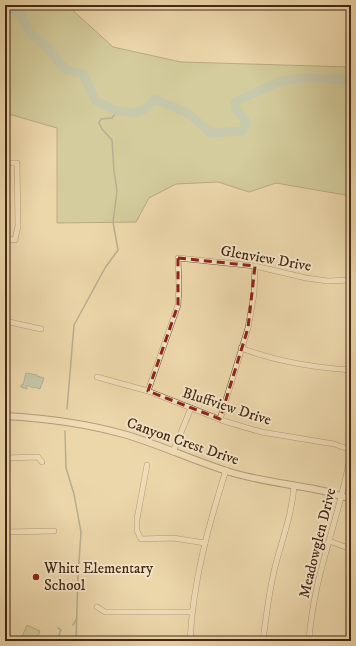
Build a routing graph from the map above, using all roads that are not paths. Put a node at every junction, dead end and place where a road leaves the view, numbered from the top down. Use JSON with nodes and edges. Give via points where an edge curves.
{"nodes":[{"id":1,"x":5,"y":163,"type":"edge"},
{"id":2,"x":5,"y":239,"type":"edge"},
{"id":3,"x":255,"y":266,"type":"junction"},
{"id":4,"x":351,"y":280,"type":"edge"},
{"id":5,"x":5,"y":321,"type":"edge"},
{"id":6,"x":41,"y":329,"type":"dead end"},
{"id":7,"x":351,"y":336,"type":"edge"},
{"id":8,"x":241,"y":348,"type":"junction"},
{"id":9,"x":350,"y":370,"type":"edge"},
{"id":10,"x":97,"y":377,"type":"dead end"},
{"id":11,"x":148,"y":391,"type":"junction"},
{"id":12,"x":351,"y":392,"type":"edge"},
{"id":13,"x":191,"y":408,"type":"junction"},
{"id":14,"x":5,"y":416,"type":"edge"},
{"id":15,"x":220,"y":419,"type":"junction"},
{"id":16,"x":351,"y":450,"type":"edge"},
{"id":17,"x":173,"y":452,"type":"junction"},
{"id":18,"x":5,"y":458,"type":"edge"},
{"id":19,"x":42,"y":462,"type":"dead end"},
{"id":20,"x":147,"y":465,"type":"dead end"},
{"id":21,"x":226,"y":470,"type":"junction"},
{"id":22,"x":294,"y":486,"type":"junction"},
{"id":23,"x":342,"y":496,"type":"junction"},
{"id":24,"x":351,"y":499,"type":"edge"},
{"id":25,"x":54,"y":531,"type":"dead end"},
{"id":26,"x":5,"y":532,"type":"edge"},
{"id":27,"x":329,"y":541,"type":"junction"},
{"id":28,"x":205,"y":543,"type":"junction"},
{"id":29,"x":351,"y":549,"type":"edge"},
{"id":30,"x":97,"y":607,"type":"dead end"},
{"id":31,"x":192,"y":612,"type":"junction"},
{"id":32,"x":190,"y":641,"type":"edge"},
{"id":33,"x":263,"y":641,"type":"edge"},
{"id":34,"x":309,"y":641,"type":"edge"}],
"edges":[{"from":1,"to":2,"type":"street","via":[[18,163],[18,226],[15,240]]},
{"from":3,"to":4,"type":"street","name":"Glenview Drive","via":[[306,278],[328,281]]},
{"from":3,"to":8,"type":"street","via":[[252,311]]},
{"from":3,"to":11,"type":"street","name":"Glenview Drive","via":[[178,258],[178,305]]},
{"from":5,"to":6,"type":"street"},
{"from":7,"to":9,"type":"street"},
{"from":8,"to":9,"type":"street","via":[[264,357],[296,364]]},
{"from":8,"to":15,"type":"street"},
{"from":9,"to":12,"type":"street"},
{"from":10,"to":11,"type":"street","name":"Bluffview Drive"},
{"from":11,"to":13,"type":"street","name":"Bluffview Drive"},
{"from":13,"to":15,"type":"street","name":"Bluffview Drive"},
{"from":13,"to":17,"type":"street"},
{"from":14,"to":17,"type":"street","name":"Canyon Crest Drive","via":[[95,427]]},
{"from":15,"to":16,"type":"street","name":"Bluffview Drive","via":[[261,432],[334,444]]},
{"from":16,"to":23,"type":"street","name":"Meadowglen Drive"},
{"from":17,"to":21,"type":"street","name":"Canyon Crest Drive"},
{"from":18,"to":19,"type":"street","via":[[38,458]]},
{"from":20,"to":28,"type":"street","via":[[137,519],[137,531],[141,539],[173,538]]},
{"from":21,"to":22,"type":"street","name":"Canyon Crest Drive"},
{"from":21,"to":28,"type":"street"},
{"from":22,"to":23,"type":"street","name":"Canyon Crest Drive"},
{"from":22,"to":33,"type":"street","via":[[291,511],[271,589]]},
{"from":23,"to":24,"type":"street","name":"Canyon Crest Drive"},
{"from":23,"to":27,"type":"street","name":"Meadowglen Drive"},
{"from":25,"to":26,"type":"street"},
{"from":27,"to":29,"type":"street"},
{"from":27,"to":34,"type":"street","name":"Meadowglen Drive","via":[[320,571]]},
{"from":28,"to":31,"type":"street"},
{"from":30,"to":31,"type":"street","via":[[105,612]]},
{"from":31,"to":32,"type":"street"}]}
